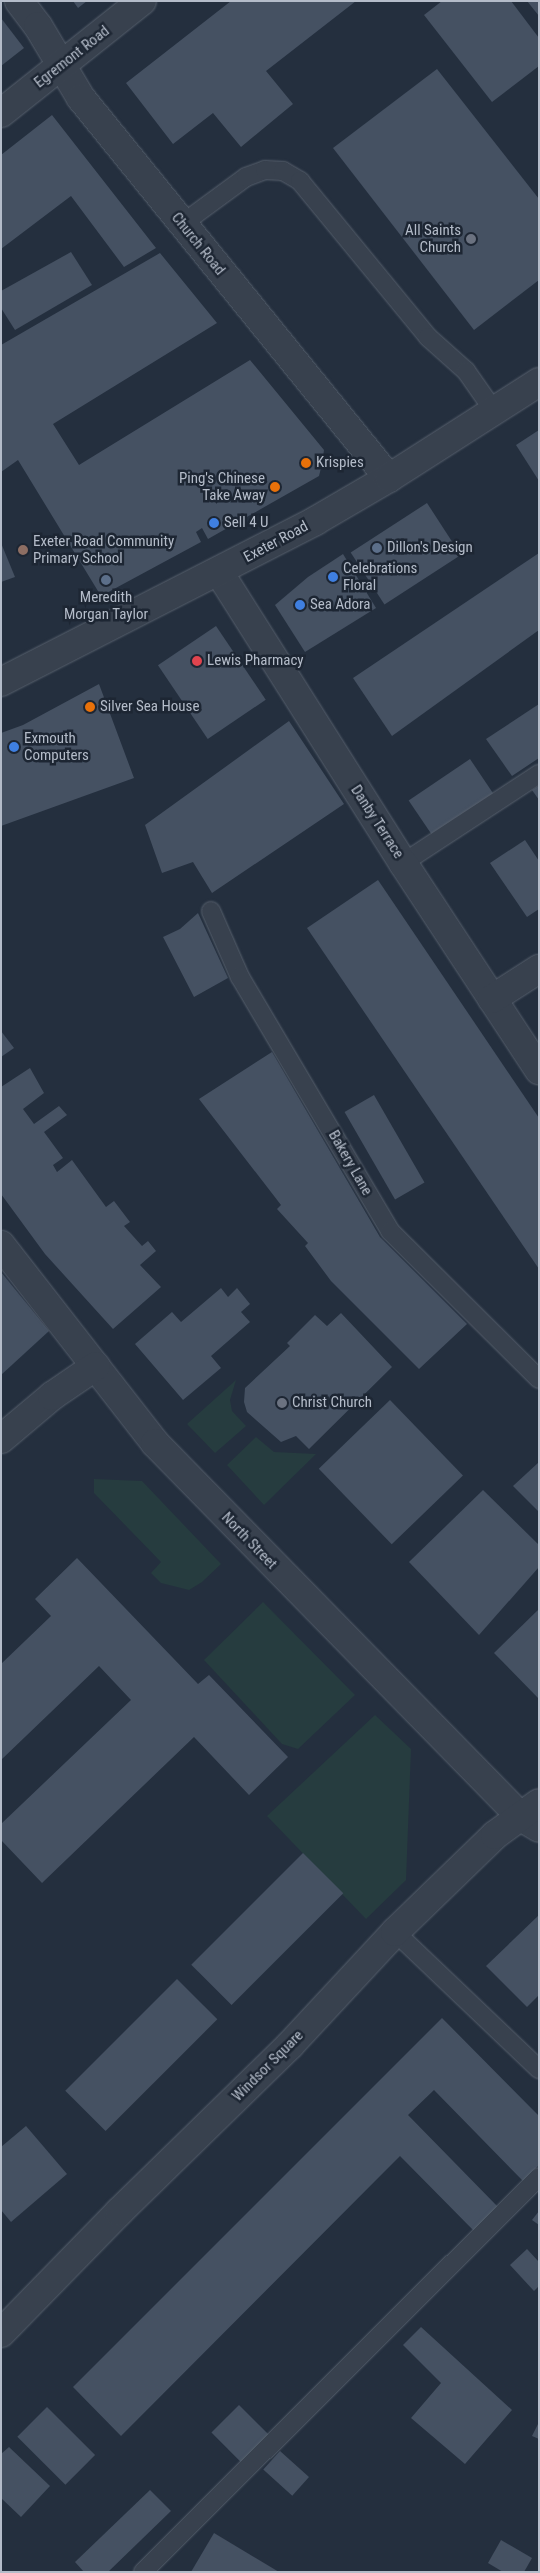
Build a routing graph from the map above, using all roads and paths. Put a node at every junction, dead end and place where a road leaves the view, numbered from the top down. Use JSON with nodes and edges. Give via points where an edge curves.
{"nodes":[{"id":1,"x":19,"y":1,"type":"edge"},
{"id":2,"x":142,"y":1,"type":"edge"},
{"id":3,"x":62,"y":65,"type":"junction"},
{"id":4,"x":1,"y":113,"type":"edge"},
{"id":5,"x":182,"y":224,"type":"junction"},
{"id":6,"x":539,"y":382,"type":"edge"},
{"id":7,"x":494,"y":411,"type":"junction"},
{"id":8,"x":389,"y":478,"type":"junction"},
{"id":9,"x":218,"y":572,"type":"junction"},
{"id":10,"x":1,"y":682,"type":"edge"},
{"id":11,"x":539,"y":774,"type":"edge"},
{"id":12,"x":403,"y":863,"type":"junction"},
{"id":13,"x":210,"y":911,"type":"dead end"},
{"id":14,"x":539,"y":969,"type":"edge"},
{"id":15,"x":492,"y":999,"type":"junction"},
{"id":16,"x":539,"y":1070,"type":"edge"},
{"id":17,"x":1,"y":1244,"type":"edge"},
{"id":18,"x":96,"y":1366,"type":"junction"},
{"id":19,"x":539,"y":1379,"type":"edge"},
{"id":20,"x":1,"y":1439,"type":"edge"},
{"id":21,"x":533,"y":1816,"type":"edge"},
{"id":22,"x":395,"y":1932,"type":"junction"},
{"id":23,"x":539,"y":2069,"type":"edge"},
{"id":24,"x":539,"y":2177,"type":"edge"},
{"id":25,"x":1,"y":2333,"type":"edge"},
{"id":26,"x":143,"y":2572,"type":"edge"}],
"edges":[{"from":1,"to":3,"type":"street","name":"Church Road"},
{"from":2,"to":3,"type":"street","name":"Egremont Road"},
{"from":3,"to":4,"type":"street","name":"Egremont Road"},
{"from":3,"to":5,"type":"street","name":"Church Road","via":[[81,98]]},
{"from":5,"to":7,"type":"lane","via":[[246,177],[265,170],[283,172],[300,181],[428,337],[466,371]]},
{"from":5,"to":8,"type":"street","name":"Church Road"},
{"from":6,"to":7,"type":"street","name":"Exeter Road"},
{"from":7,"to":8,"type":"street","name":"Exeter Road"},
{"from":8,"to":9,"type":"street","name":"Exeter Road"},
{"from":9,"to":10,"type":"street","name":"Exeter Road"},
{"from":9,"to":12,"type":"street","name":"Danby Terrace"},
{"from":11,"to":12,"type":"lane"},
{"from":12,"to":15,"type":"street","name":"Danby Terrace"},
{"from":13,"to":19,"type":"lane","name":"Bakery Lane","via":[[240,977],[390,1231]]},
{"from":14,"to":15,"type":"street"},
{"from":15,"to":16,"type":"street","name":"Danby Terrace"},
{"from":17,"to":18,"type":"street","name":"North Street"},
{"from":18,"to":20,"type":"street","via":[[52,1396]]},
{"from":18,"to":21,"type":"street","name":"North Street","via":[[155,1443]]},
{"from":21,"to":22,"type":"street","name":"Windsor Square","via":[[494,1835]]},
{"from":22,"to":23,"type":"lane"},
{"from":22,"to":25,"type":"street","name":"Windsor Square","via":[[290,2045]]},
{"from":24,"to":26,"type":"lane"}]}
